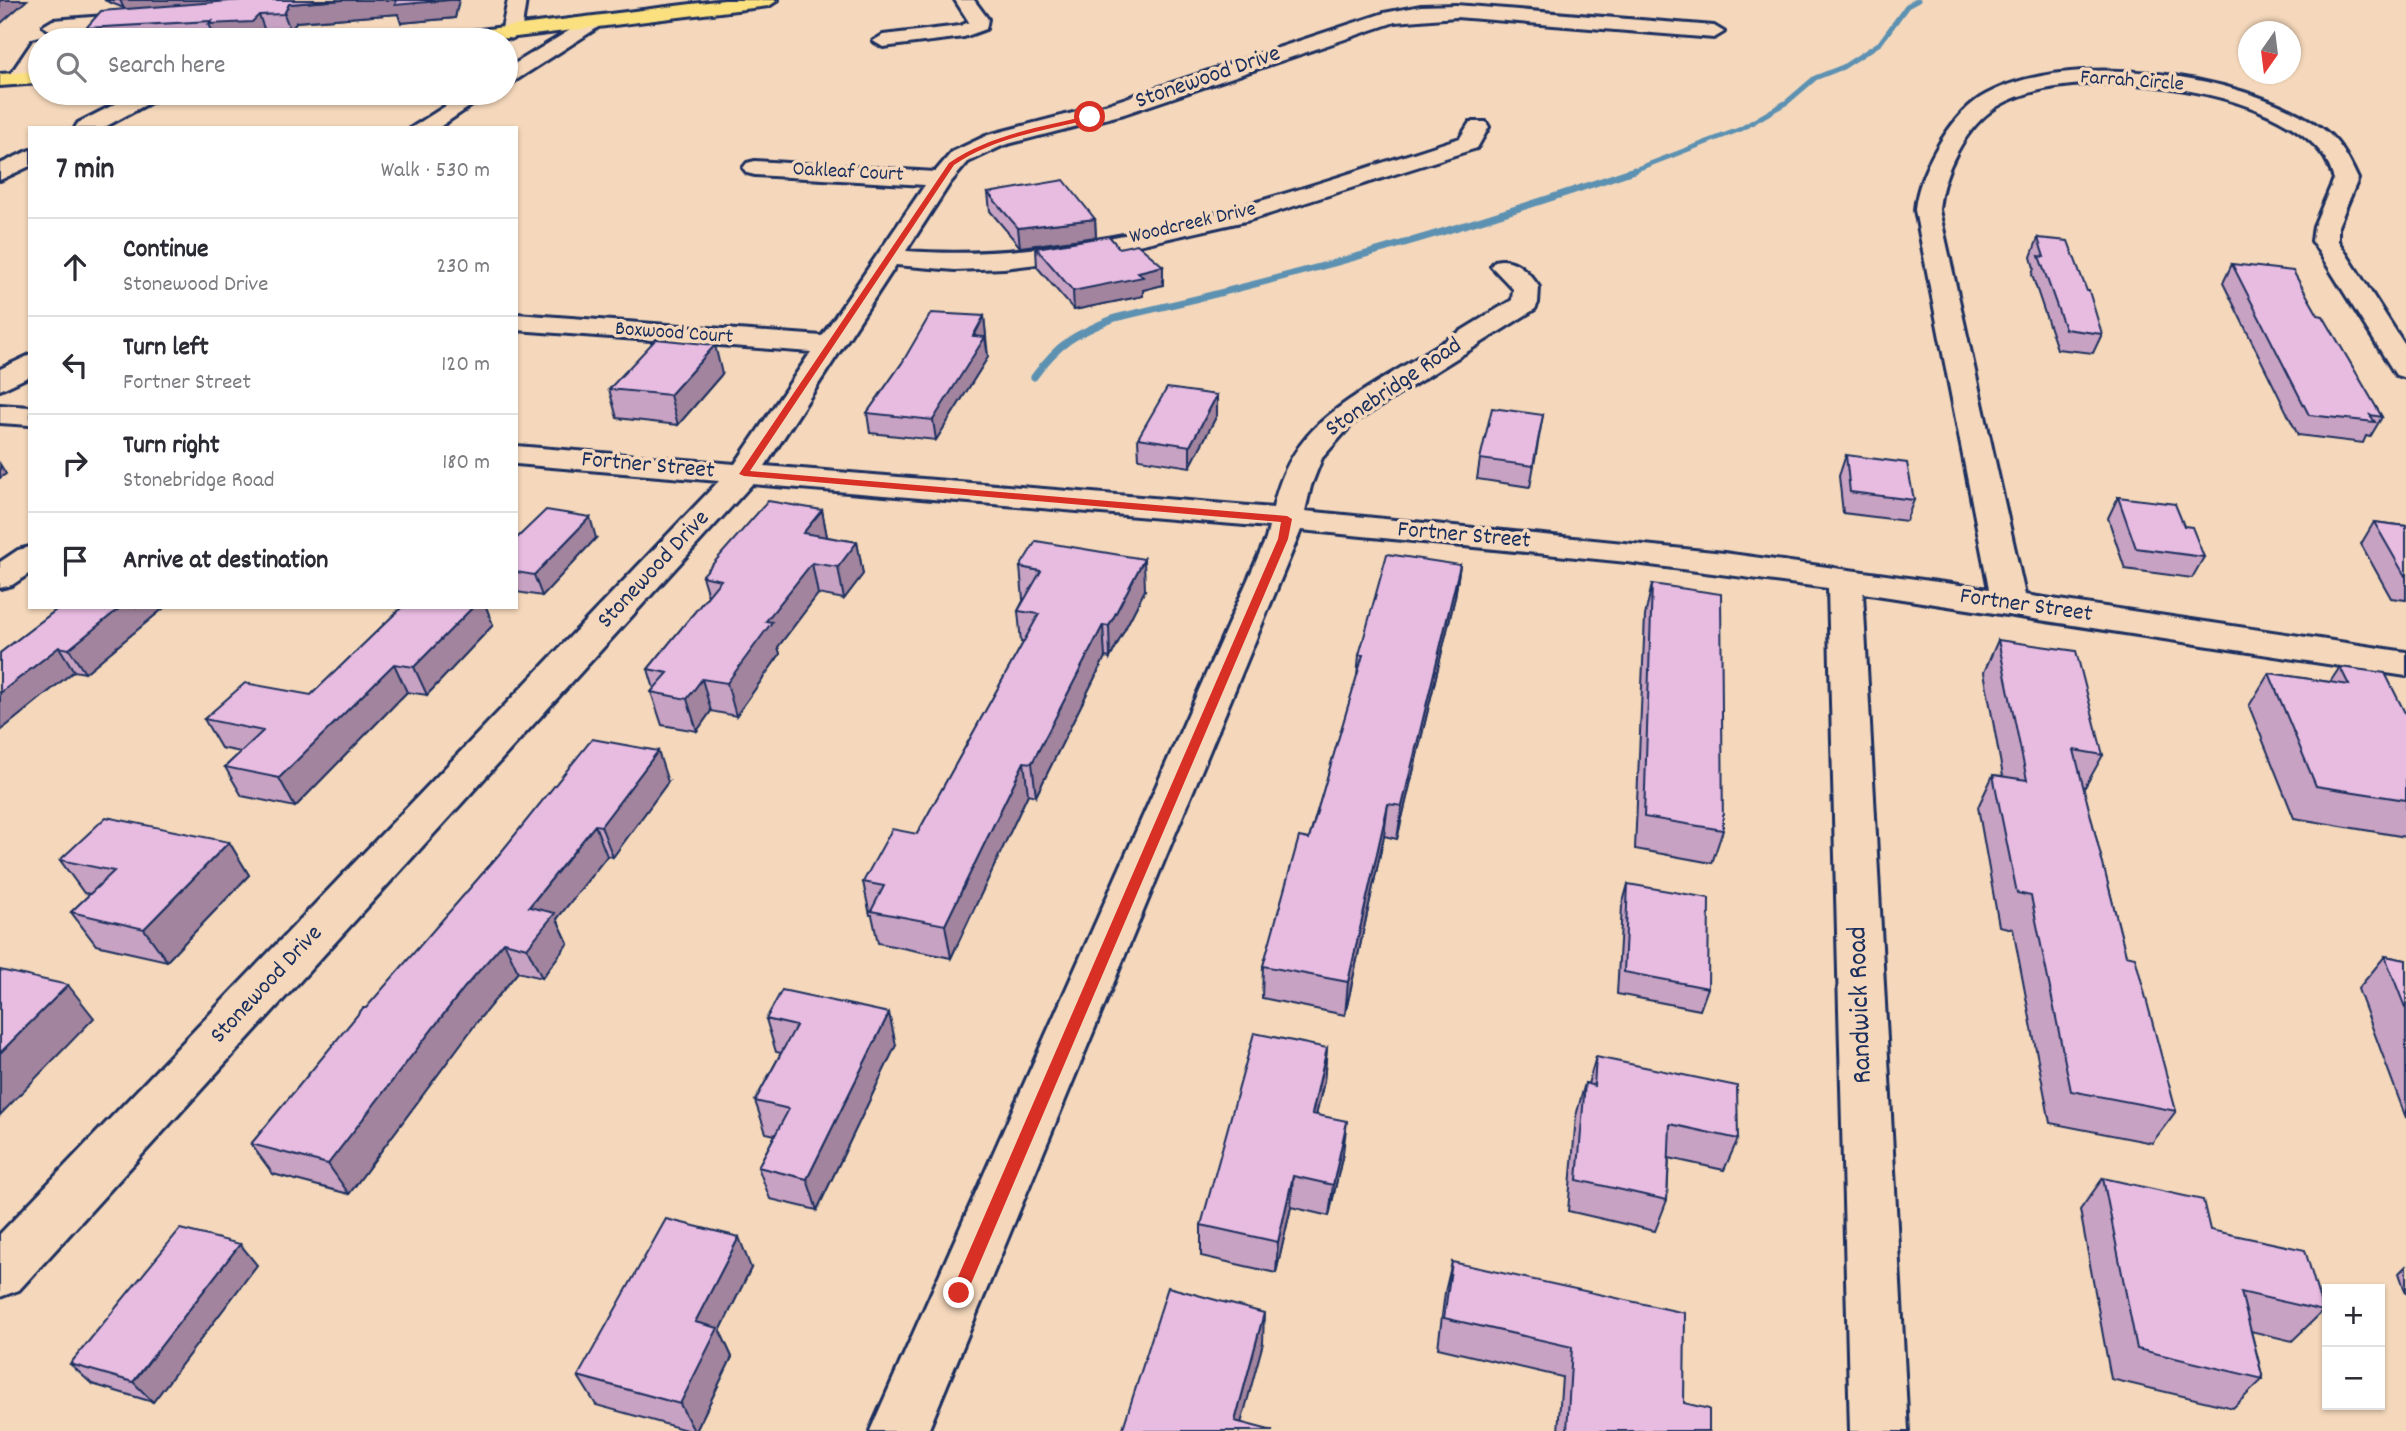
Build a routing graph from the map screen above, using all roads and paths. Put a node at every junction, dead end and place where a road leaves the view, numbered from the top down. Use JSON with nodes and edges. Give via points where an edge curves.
{"nodes":[{"id":1,"x":517,"y":0,"type":"edge"},
{"id":2,"x":769,"y":0,"type":"edge"},
{"id":3,"x":964,"y":0,"type":"edge"},
{"id":4,"x":66,"y":4,"type":"dead end"},
{"id":5,"x":162,"y":17,"type":"edge"},
{"id":6,"x":590,"y":24,"type":"junction"},
{"id":7,"x":51,"y":28,"type":"edge"},
{"id":8,"x":84,"y":28,"type":"edge"},
{"id":9,"x":512,"y":28,"type":"edge"},
{"id":10,"x":518,"y":32,"type":"edge"},
{"id":11,"x":1714,"y":32,"type":"dead end"},
{"id":12,"x":883,"y":41,"type":"dead end"},
{"id":13,"x":28,"y":58,"type":"edge"},
{"id":14,"x":518,"y":70,"type":"edge"},
{"id":15,"x":28,"y":78,"type":"edge"},
{"id":16,"x":9,"y":79,"type":"edge"},
{"id":17,"x":130,"y":105,"type":"edge"},
{"id":18,"x":460,"y":105,"type":"edge"},
{"id":19,"x":90,"y":126,"type":"edge"},
{"id":20,"x":425,"y":126,"type":"edge"},
{"id":21,"x":1478,"y":127,"type":"dead end"},
{"id":22,"x":28,"y":158,"type":"edge"},
{"id":23,"x":755,"y":168,"type":"dead end"},
{"id":24,"x":0,"y":173,"type":"edge"},
{"id":25,"x":941,"y":178,"type":"junction"},
{"id":26,"x":890,"y":257,"type":"junction"},
{"id":27,"x":1504,"y":266,"type":"dead end"},
{"id":28,"x":518,"y":322,"type":"edge"},
{"id":29,"x":831,"y":345,"type":"junction"},
{"id":30,"x":28,"y":365,"type":"edge"},
{"id":31,"x":2406,"y":369,"type":"edge"},
{"id":32,"x":0,"y":382,"type":"edge"},
{"id":33,"x":0,"y":414,"type":"edge"},
{"id":34,"x":28,"y":416,"type":"edge"},
{"id":35,"x":518,"y":455,"type":"edge"},
{"id":36,"x":744,"y":474,"type":"junction"},
{"id":37,"x":1287,"y":519,"type":"junction"},
{"id":38,"x":28,"y":559,"type":"edge"},
{"id":39,"x":0,"y":578,"type":"edge"},
{"id":40,"x":1845,"y":580,"type":"junction"},
{"id":41,"x":2009,"y":603,"type":"junction"},
{"id":42,"x":2406,"y":664,"type":"edge"},
{"id":43,"x":0,"y":1272,"type":"edge"},
{"id":44,"x":900,"y":1431,"type":"edge"},
{"id":45,"x":1879,"y":1431,"type":"edge"}],
"edges":[{"from":1,"to":9,"type":"street"},
{"from":2,"to":6,"type":"main road"},
{"from":3,"to":12,"type":"street","via":[[979,26]]},
{"from":4,"to":7,"type":"street"},
{"from":5,"to":8,"type":"street"},
{"from":6,"to":10,"type":"main road"},
{"from":6,"to":14,"type":"street"},
{"from":11,"to":25,"type":"street","name":"Stonewood Drive","via":[[1456,11],[1400,15],[1116,109],[996,141],[960,157]]},
{"from":13,"to":16,"type":"street"},
{"from":15,"to":16,"type":"main road"},
{"from":17,"to":19,"type":"street"},
{"from":18,"to":20,"type":"street"},
{"from":21,"to":26,"type":"street","name":"Woodcreek Drive","via":[[1469,143],[1214,220],[1041,257],[955,261]]},
{"from":22,"to":24,"type":"street"},
{"from":23,"to":25,"type":"street","name":"Oakleaf Court"},
{"from":25,"to":26,"type":"street","name":"Stonewood Drive"},
{"from":26,"to":29,"type":"street","name":"Stonewood Drive"},
{"from":27,"to":37,"type":"street","name":"Stonebridge Road","via":[[1526,287],[1525,303],[1342,417],[1320,436],[1301,464]]},
{"from":28,"to":29,"type":"street","name":"Boxwood Court"},
{"from":29,"to":36,"type":"street","name":"Stonewood Drive"},
{"from":30,"to":32,"type":"street"},
{"from":31,"to":41,"type":"street","name":"Farrah Circle","via":[[2325,241],[2326,226],[2346,179],[2339,156],[2319,135],[2276,112],[2228,95],[2146,79],[2064,78],[2012,91],[1984,105],[1967,118],[1933,177],[1927,210]]},
{"from":33,"to":34,"type":"street"},
{"from":35,"to":36,"type":"street","name":"Fortner Street"},
{"from":36,"to":37,"type":"street","name":"Fortner Street"},
{"from":36,"to":43,"type":"street","name":"Stonewood Drive"},
{"from":37,"to":40,"type":"street","name":"Fortner Street","via":[[1651,555]]},
{"from":37,"to":44,"type":"street","name":"Stonebridge Road","via":[[1283,539]]},
{"from":38,"to":39,"type":"street"},
{"from":40,"to":41,"type":"street","name":"Fortner Street"},
{"from":40,"to":45,"type":"street","name":"Randwick Road"},
{"from":41,"to":42,"type":"street","name":"Fortner Street"}]}
